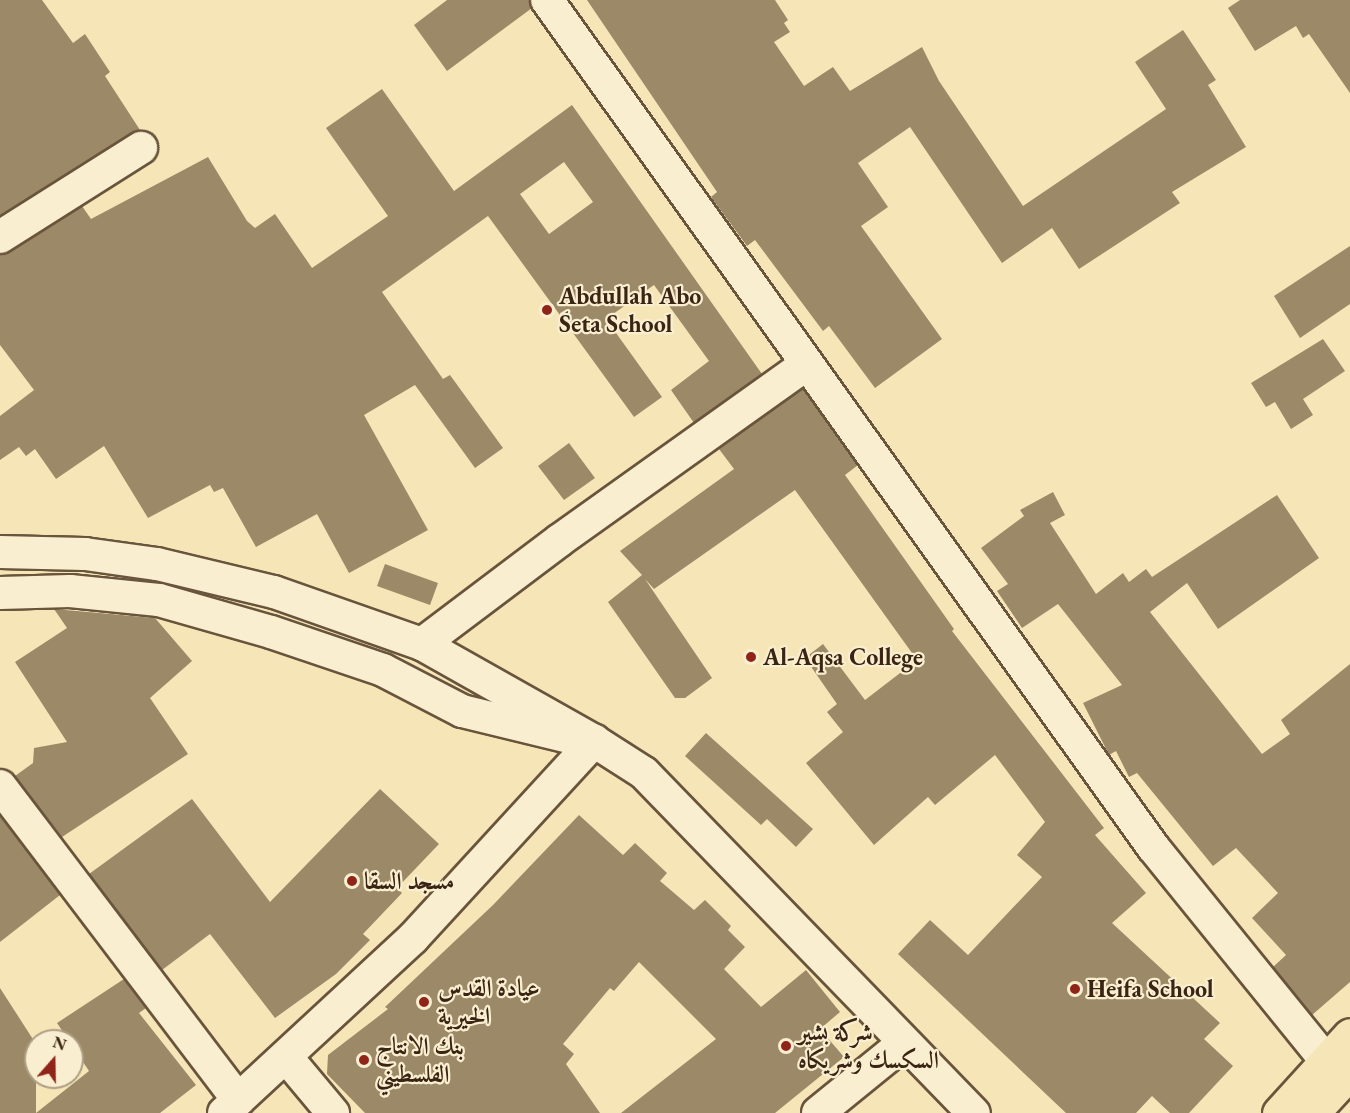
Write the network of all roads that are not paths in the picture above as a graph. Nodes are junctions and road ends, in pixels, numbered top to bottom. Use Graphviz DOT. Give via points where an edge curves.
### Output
graph roads {
  1 [pos="547,0"];
  2 [pos="141,148"];
  3 [pos="0,237"];
  4 [pos="807,364"];
  5 [pos="0,552"];
  6 [pos="0,593"];
  7 [pos="422,644"];
  8 [pos="594,741"];
  9 [pos="0,786"];
  10 [pos="1350,1035"];
  11 [pos="904,1042"];
  12 [pos="287,1058"];
  13 [pos="1342,1075"];
  14 [pos="231,1107"];
  15 [pos="333,1113"];
  16 [pos="818,1113"];
  17 [pos="974,1113"];
  18 [pos="1279,1113"];
  19 [pos="1312,1113"];
  1 -- 4 [label="street"];
  2 -- 3 [label="street"];
  4 -- 7 [label="street"];
  4 -- 13 [label="street" via="1153,847"];
  5 -- 7 [label="street" via="86,554 219,577 360,619"];
  6 -- 8 [label="street" via="70,591 159,600 383,670 462,711 532,730"];
  7 -- 8 [label="street"];
  8 -- 11 [label="street" via="644,773"];
  8 -- 12 [label="street" via="413,938"];
  9 -- 14 [label="street"];
  10 -- 13 [label="main road"];
  11 -- 16 [label="street"];
  11 -- 17 [label="street"];
  12 -- 14 [label="street"];
  12 -- 15 [label="street"];
  13 -- 18 [label="main road"];
  13 -- 19 [label="main road"];
}
